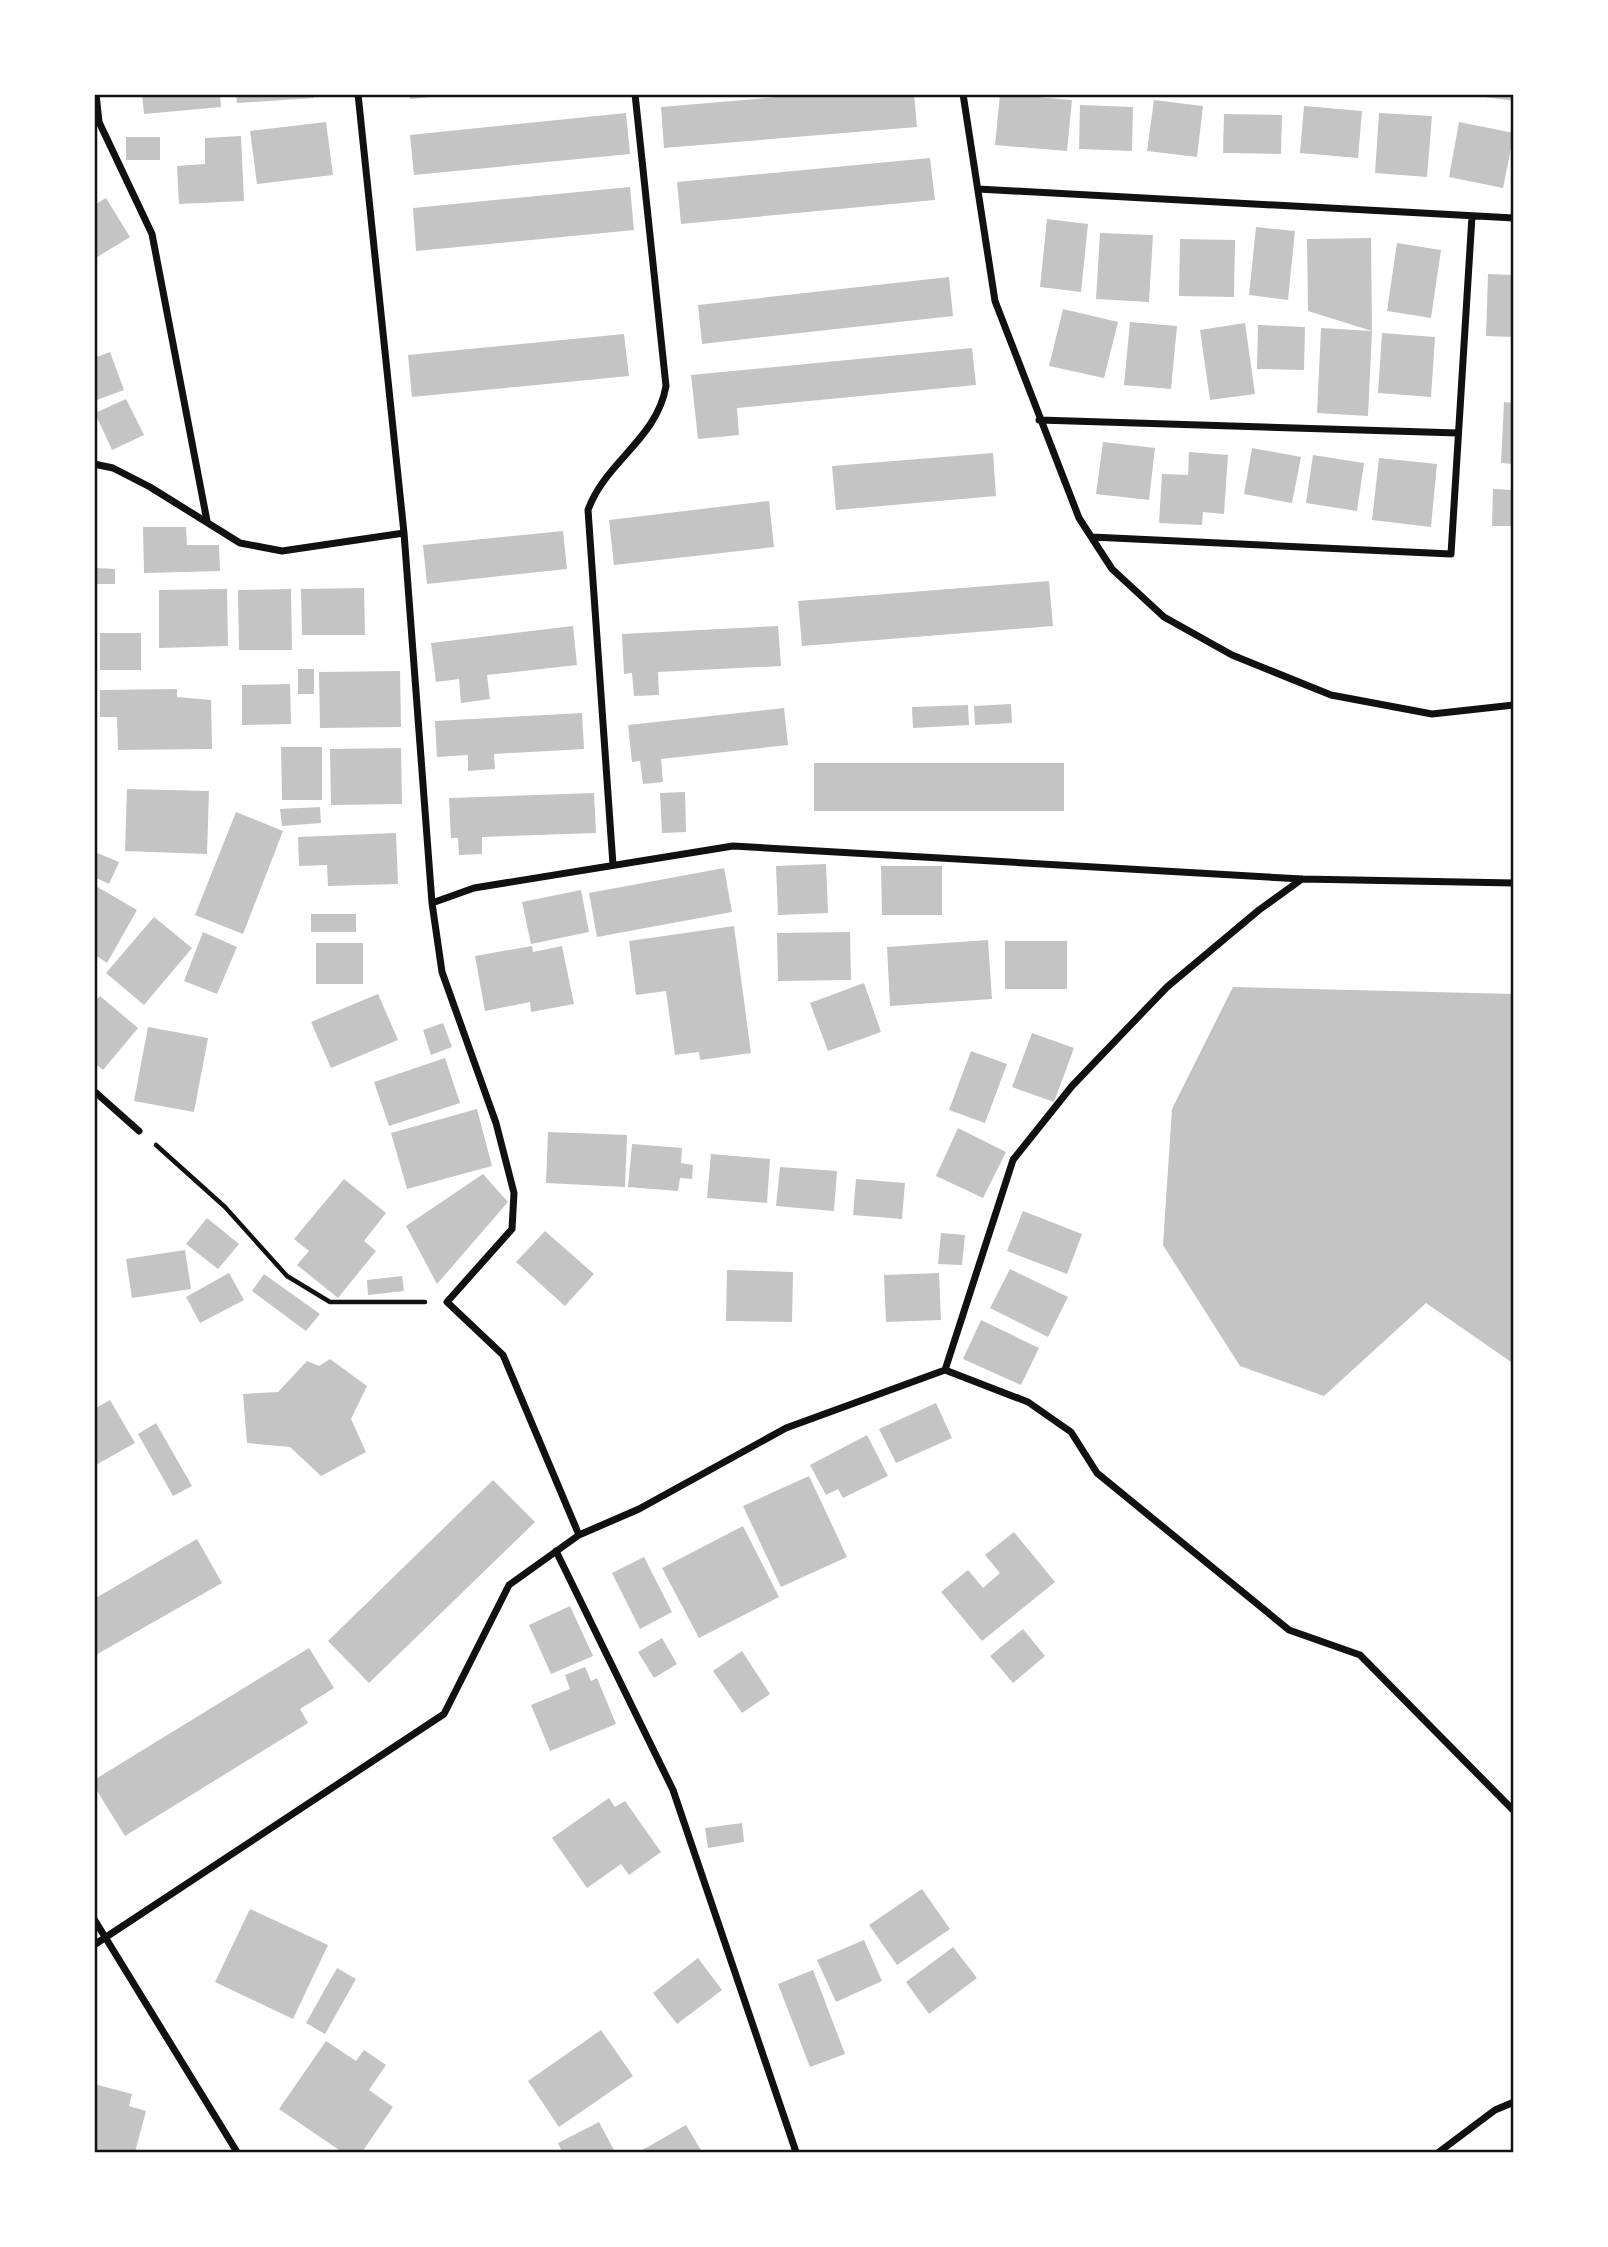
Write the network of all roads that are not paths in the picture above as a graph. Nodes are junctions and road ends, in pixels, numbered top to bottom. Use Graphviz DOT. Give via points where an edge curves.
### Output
graph roads {
  1 [pos="96,94"];
  2 [pos="358,94"];
  3 [pos="635,94"];
  4 [pos="963,94"];
  5 [pos="978,189"];
  6 [pos="1472,216"];
  7 [pos="1514,218"];
  8 [pos="1039,420"];
  9 [pos="1458,433"];
  10 [pos="94,464"];
  11 [pos="207,521"];
  12 [pos="404,533"];
  13 [pos="1092,537"];
  14 [pos="1514,705"];
  15 [pos="613,865"];
  16 [pos="1302,879"];
  17 [pos="1514,883"];
  18 [pos="432,903"];
  19 [pos="94,1091"];
  20 [pos="139,1131"];
  21 [pos="945,1370"];
  22 [pos="579,1535"];
  23 [pos="556,1551"];
  24 [pos="1514,1811"];
  25 [pos="94,1919"];
  26 [pos="105,1938"];
  27 [pos="94,1945"];
  28 [pos="1514,2102"];
  29 [pos="237,2152"];
  30 [pos="796,2152"];
  31 [pos="1439,2152"];
  1 -- 11 [label="street" via="99,122 152,233"];
  2 -- 12 [label="street"];
  3 -- 15 [label="street" via="666,386 662,406 645,435 595,489 587,510"];
  4 -- 5 [label="street"];
  5 -- 6 [label="street"];
  5 -- 8 [label="street" via="995,301"];
  6 -- 7 [label="street"];
  6 -- 9 [label="street"];
  8 -- 9 [label="street"];
  8 -- 13 [label="street" via="1079,518"];
  9 -- 13 [label="street" via="1451,554"];
  10 -- 11 [label="street" via="150,486"];
  11 -- 12 [label="street" via="240,543 282,551"];
  12 -- 18 [label="street"];
  13 -- 14 [label="street" via="1112,569 1164,617 1232,655 1331,695 1432,714"];
  15 -- 16 [label="street" via="733,846"];
  15 -- 18 [label="street" via="474,888"];
  16 -- 17 [label="street"];
  16 -- 21 [label="street" via="1167,987 1072,1086 1013,1160"];
  18 -- 22 [label="street" via="442,972 495,1123 514,1193 512,1229 447,1302 503,1355"];
  19 -- 20 [label="street"];
  21 -- 22 [label="street" via="786,1428 639,1509"];
  21 -- 24 [label="street" via="1028,1402 1071,1432 1097,1473 1289,1630 1360,1655"];
  22 -- 23 [label="street"];
  23 -- 26 [label="street" via="509,1585 444,1714"];
  23 -- 30 [label="street" via="673,1790"];
  25 -- 26 [label="street"];
  26 -- 27 [label="street"];
  26 -- 29 [label="street"];
  28 -- 31 [label="street" via="1495,2110"];
}
